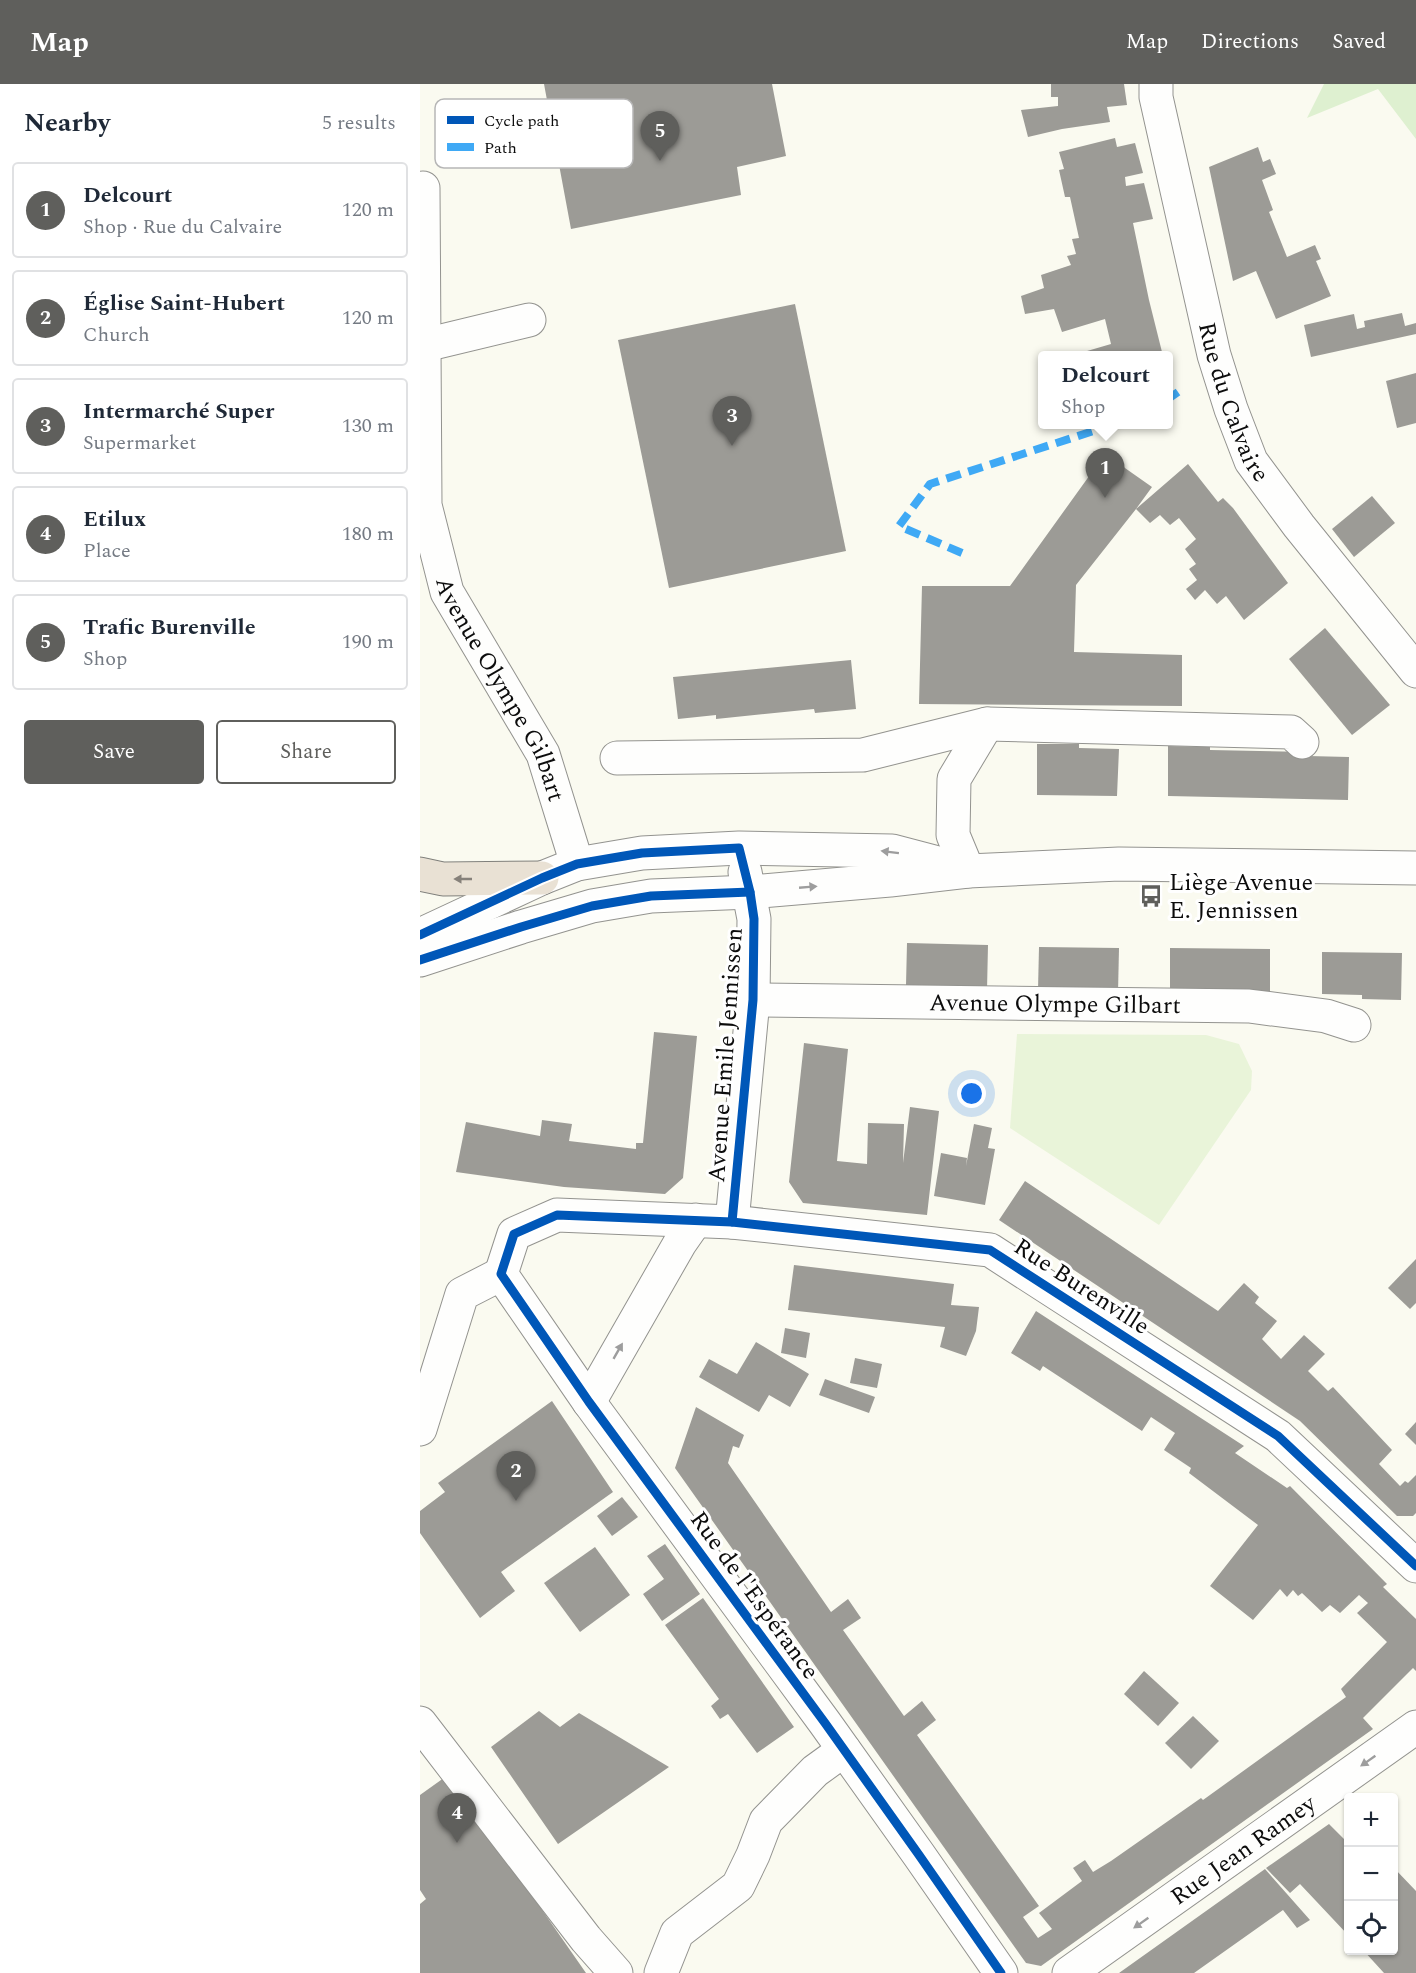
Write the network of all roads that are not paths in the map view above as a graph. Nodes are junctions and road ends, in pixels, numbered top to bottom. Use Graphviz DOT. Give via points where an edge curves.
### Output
graph roads {
  1 [pos="1156,84"];
  2 [pos="423,188"];
  3 [pos="529,320"];
  4 [pos="425,345"];
  5 [pos="1416,671"];
  6 [pos="987,724"];
  7 [pos="1302,742"];
  8 [pos="617,758"];
  9 [pos="740,848"];
  10 [pos="577,864"];
  11 [pos="1416,868"];
  12 [pos="968,871"];
  13 [pos="420,874"];
  14 [pos="542,878"];
  15 [pos="750,892"];
  16 [pos="420,935"];
  17 [pos="420,960"];
  18 [pos="753,1000"];
  19 [pos="1354,1025"];
  20 [pos="696,1220"];
  21 [pos="732,1222"];
  22 [pos="501,1274"];
  23 [pos="589,1402"];
  24 [pos="420,1429"];
  25 [pos="1414,1560"];
  26 [pos="420,1723"];
  27 [pos="1416,1727"];
  28 [pos="844,1750"];
  29 [pos="616,1973"];
  30 [pos="661,1973"];
  31 [pos="1000,1973"];
  32 [pos="1069,1973"];
  1 -- 5 [label="street, Rue du Calvaire" via="1214,355 1251,461"];
  2 -- 4 [label="street, Avenue Olympe Gilbart"];
  3 -- 4 [label="street"];
  4 -- 10 [label="street, Avenue Olympe Gilbart" via="425,505 447,592 543,753"];
  6 -- 7 [label="street" via="1291,732"];
  6 -- 8 [label="street" via="863,755"];
  6 -- 12 [label="street" via="954,779 953,835"];
  9 -- 10 [label="street" via="642,853"];
  12 -- 9 [label="street, one-way" via="892,851"];
  9 -- 15 [label="street, Avenue Emile Jennissen"];
  10 -- 14 [label="street"];
  11 -- 12 [label="street" via="1119,864"];
  15 -- 12 [label="street, one-way"];
  14 -- 13 [label="highway, one-way" via="443,879"];
  14 -- 16 [label="street"];
  15 -- 17 [label="street" via="651,897 592,906"];
  15 -- 18 [label="street, Avenue Emile Jennissen" via="754,920"];
  18 -- 19 [label="street, Avenue Olympe Gilbart" via="1249,1006 1326,1016"];
  18 -- 21 [label="street, Avenue Emile Jennissen"];
  20 -- 21 [label="street, Rue Burenville"];
  20 -- 22 [label="street, Rue Burenville" via="557,1215 514,1234"];
  23 -- 20 [label="street, one-way"];
  21 -- 25 [label="street, Rue Burenville" via="990,1250 1278,1436"];
  22 -- 23 [label="street, Rue de l'Espérance"];
  22 -- 24 [label="street" via="462,1294"];
  23 -- 28 [label="street, Rue de l'Espérance"];
  26 -- 29 [label="street"];
  27 -- 32 [label="street, Rue Jean Ramey, one-way"];
  28 -- 30 [label="street" via="815,1771 766,1821 738,1886 677,1933"];
  28 -- 31 [label="street, Rue de l'Espérance"];
}
